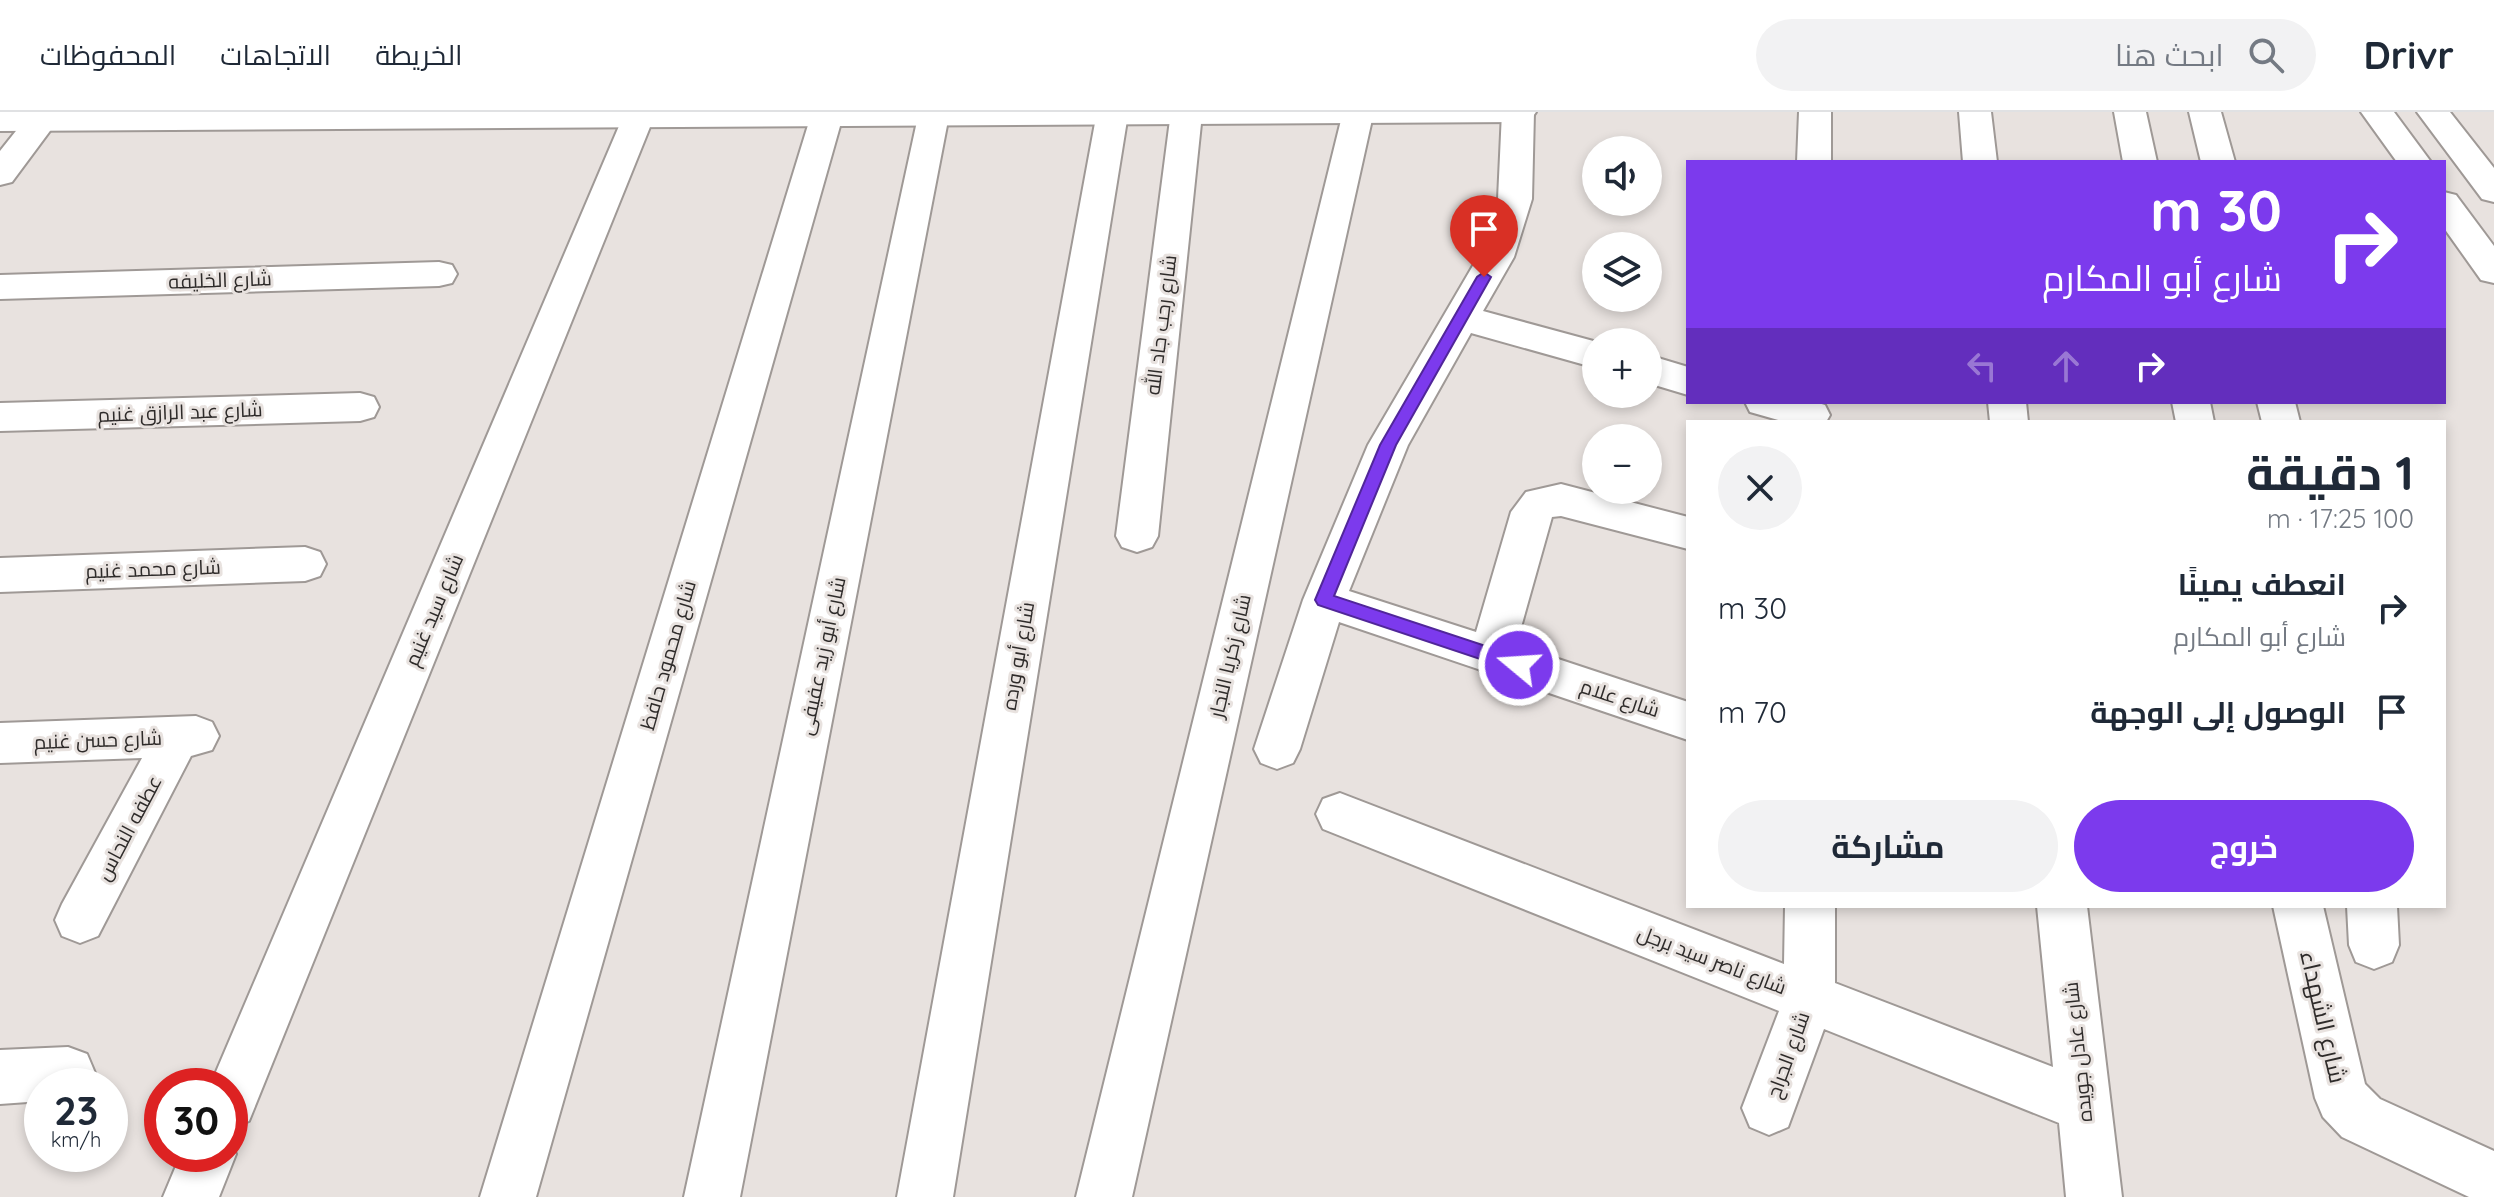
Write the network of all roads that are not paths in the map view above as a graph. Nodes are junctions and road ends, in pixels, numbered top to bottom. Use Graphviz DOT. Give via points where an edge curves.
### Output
graph roads {
  1 [pos="1519,112"];
  2 [pos="1815,112"];
  3 [pos="1975,112"];
  4 [pos="2130,112"];
  5 [pos="2205,112"];
  6 [pos="2377,112"];
  7 [pos="2433,112"];
  8 [pos="828,114"];
  9 [pos="1112,114"];
  10 [pos="1186,114"];
  11 [pos="933,115"];
  12 [pos="1357,115"];
  13 [pos="45,116"];
  14 [pos="664,116"];
  15 [pos="0,121"];
  16 [pos="1814,160"];
  17 [pos="1980,160"];
  18 [pos="2140,160"];
  19 [pos="2217,160"];
  20 [pos="2413,160"];
  21 [pos="0,174"];
  22 [pos="2494,191"];
  23 [pos="2446,206"];
  24 [pos="2494,271"];
  25 [pos="439,274"];
  26 [pos="0,287"];
  27 [pos="1460,317"];
  28 [pos="1582,351"];
  29 [pos="1662,373"];
  30 [pos="1686,380"];
  31 [pos="1773,404"];
  32 [pos="360,407"];
  33 [pos="1811,413"];
  34 [pos="0,417"];
  35 [pos="1686,532"];
  36 [pos="1137,536"];
  37 [pos="305,564"];
  38 [pos="0,575"];
  39 [pos="1324,600"];
  40 [pos="1491,655"];
  41 [pos="1686,720"];
  42 [pos="186,736"];
  43 [pos="0,743"];
  44 [pos="1277,749"];
  45 [pos="1340,814"];
  46 [pos="1810,908"];
  47 [pos="2062,908"];
  48 [pos="2298,908"];
  49 [pos="80,920"];
  50 [pos="1809,998"];
  51 [pos="245,1068"];
  52 [pos="24,1076"];
  53 [pos="0,1077"];
  54 [pos="2084,1106"];
  55 [pos="1769,1108"];
  56 [pos="201,1172"];
  57 [pos="2494,1180"];
  58 [pos="191,1197"];
  59 [pos="508,1197"];
  60 [pos="712,1197"];
  61 [pos="925,1197"];
  62 [pos="1104,1197"];
  63 [pos="2094,1197"];
  1 -- 12 [label="street"];
  1 -- 27 [label="street" via="1515,199 1496,257"];
  2 -- 16 [label="street"];
  3 -- 17 [label="street"];
  4 -- 18 [label="street"];
  5 -- 19 [label="street"];
  6 -- 20 [label="street"];
  7 -- 22 [label="street"];
  8 -- 11 [label="street"];
  8 -- 14 [label="street"];
  8 -- 59 [label="street, شارع محمود حافظ"];
  9 -- 10 [label="street"];
  9 -- 11 [label="street"];
  9 -- 61 [label="street, شارع أبو ورده"];
  10 -- 12 [label="street"];
  10 -- 36 [label="street, شارع رجب جاد الله"];
  11 -- 60 [label="street, شارع أبو زيد عفيفى"];
  12 -- 62 [label="street, شارع زكريا النجار"];
  13 -- 14 [label="street"];
  13 -- 15 [label="street"];
  13 -- 21 [label="street"];
  14 -- 51 [label="street, شارع سيد غنيم"];
  23 -- 24 [label="street"];
  25 -- 26 [label="street, شارع الخليفه"];
  27 -- 28 [label="street"];
  27 -- 39 [label="street" via="1388,445"];
  29 -- 30 [label="street"];
  31 -- 33 [label="street"];
  32 -- 34 [label="street, شارع عبد الرازق غنيم"];
  35 -- 40 [label="street" via="1561,500 1540,503 1531,512"];
  37 -- 38 [label="street, شارع محمد غنيم"];
  39 -- 40 [label="street, شارع علام"];
  39 -- 44 [label="street"];
  40 -- 41 [label="street, شارع علام"];
  42 -- 43 [label="street, شارع حسن غنيم"];
  42 -- 49 [label="street, عطفه النحاس"];
  45 -- 50 [label="street, شارع ناصر سيد برجل"];
  46 -- 50 [label="street, شارع الجراح"];
  47 -- 54 [label="street, شارع عادل جويده"];
  48 -- 57 [label="street, شارع الشهداء" via="2342,1098 2361,1118"];
  50 -- 54 [label="street, شارع ناصر سيد برجل"];
  50 -- 55 [label="street, شارع الجراح"];
  52 -- 53 [label="street"];
  54 -- 63 [label="street, شارع عادل جويده"];
  56 -- 58 [label="street"];
}
